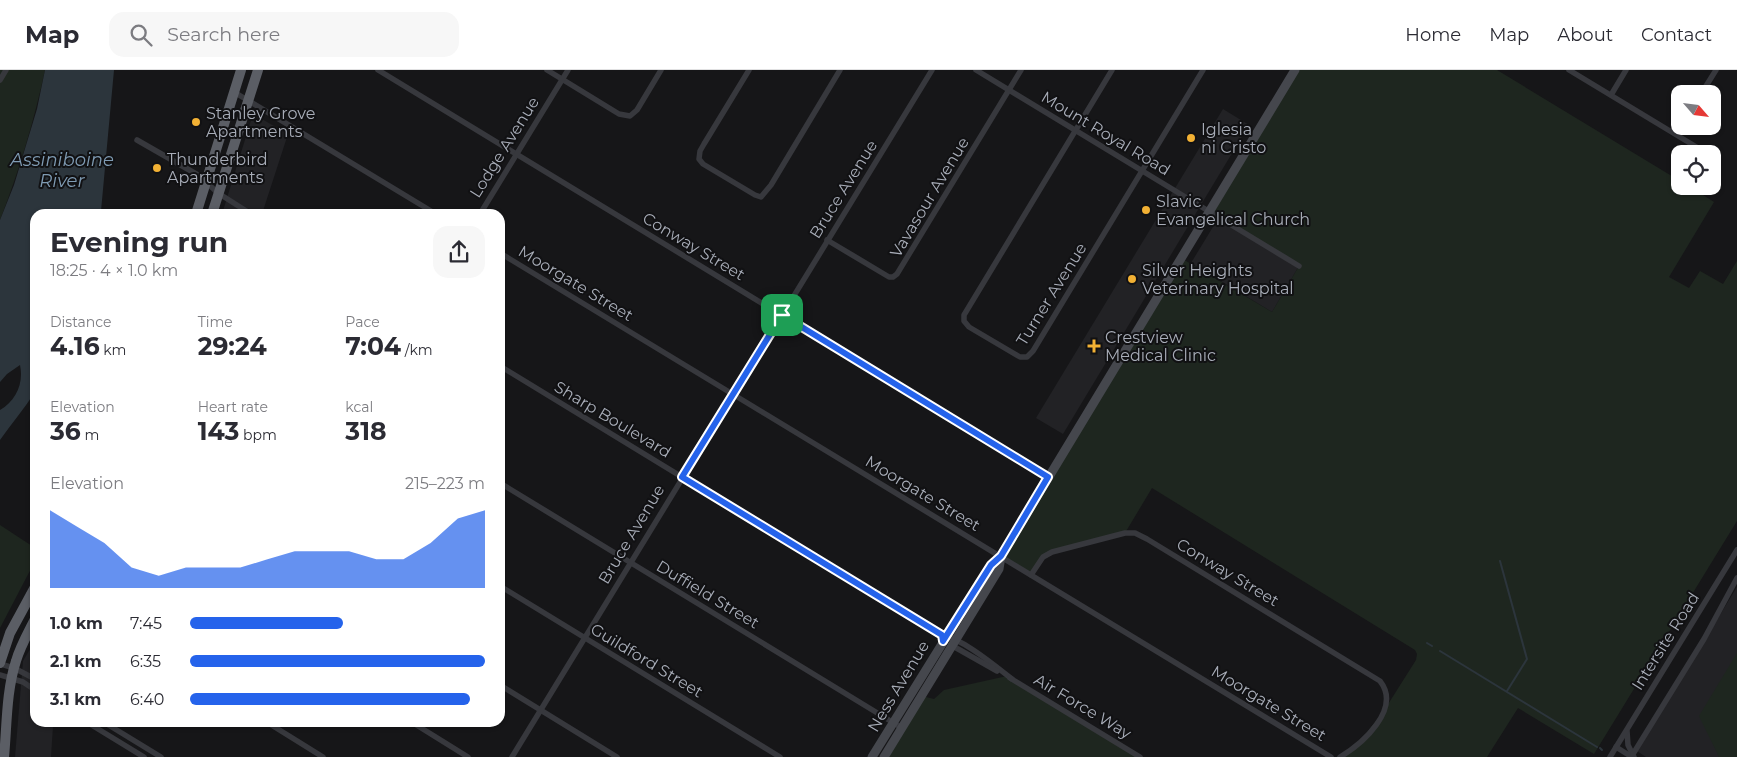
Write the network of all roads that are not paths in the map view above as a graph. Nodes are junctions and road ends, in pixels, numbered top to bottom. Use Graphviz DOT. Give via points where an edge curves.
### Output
graph roads {
  1 [pos="6,70"];
  2 [pos="241,70"];
  3 [pos="258,70"];
  4 [pos="378,70"];
  5 [pos="547,70"];
  6 [pos="568,70"];
  7 [pos="661,70"];
  8 [pos="749,70"];
  9 [pos="840,70"];
  10 [pos="932,70"];
  11 [pos="976,70"];
  12 [pos="1021,70"];
  13 [pos="1112,70"];
  14 [pos="1203,70"];
  15 [pos="1296,70"];
  16 [pos="1570,70"];
  17 [pos="1626,70"];
  18 [pos="1716,70"];
  19 [pos="562,79"];
  20 [pos="0,80"];
  21 [pos="1707,85"];
  22 [pos="1009,90"];
  23 [pos="234,92"];
  24 [pos="1611,95"];
  25 [pos="248,100"];
  26 [pos="1075,131"];
  27 [pos="1671,131"];
  28 [pos="1678,135"];
  29 [pos="137,140"];
  30 [pos="1694,145"];
  31 [pos="516,154"];
  32 [pos="1142,171"];
  33 [pos="206,183"];
  34 [pos="218,193"];
  35 [pos="198,209"];
  36 [pos="213,209"];
  37 [pos="242,209"];
  38 [pos="428,209"];
  39 [pos="483,209"];
  40 [pos="1209,212"];
  41 [pos="827,240"];
  42 [pos="505,256"];
  43 [pos="1300,266"];
  44 [pos="782,315"];
  45 [pos="505,369"];
  46 [pos="733,394"];
  47 [pos="682,477"];
  48 [pos="1048,477"];
  49 [pos="505,486"];
  50 [pos="1737,550"];
  51 [pos="1001,556"];
  52 [pos="631,562"];
  53 [pos="1031,574"];
  54 [pos="1737,578"];
  55 [pos="505,589"];
  56 [pos="30,596"];
  57 [pos="30,629"];
  58 [pos="944,637"];
  59 [pos="584,638"];
  60 [pos="954,643"];
  61 [pos="0,664"];
  62 [pos="14,668"];
  63 [pos="0,675"];
  64 [pos="30,676"];
  65 [pos="12,678"];
  66 [pos="30,687"];
  67 [pos="505,688"];
  68 [pos="540,710"];
  69 [pos="893,723"];
  70 [pos="95,727"];
  71 [pos="112,727"];
  72 [pos="275,727"];
  73 [pos="420,727"];
  74 [pos="902,728"];
  75 [pos="1628,728"];
  76 [pos="1616,747"];
  77 [pos="1633,756"];
  78 [pos="4,757"];
  79 [pos="144,757"];
  80 [pos="161,757"];
  81 [pos="323,757"];
  82 [pos="468,757"];
  83 [pos="512,757"];
  84 [pos="618,757"];
  85 [pos="780,757"];
  86 [pos="872,757"];
  87 [pos="884,757"];
  88 [pos="1140,757"];
  89 [pos="1331,757"];
  90 [pos="1340,757"];
  91 [pos="1610,757"];
  1 -- 20 [label="street"];
  2 -- 23 [label="highway"];
  3 -- 25 [label="highway"];
  4 -- 31 [label="street, Conway Street"];
  5 -- 19 [label="street"];
  6 -- 19 [label="street, Lodge Avenue"];
  7 -- 19 [label="street" via="630,116 619,114"];
  8 -- 9 [label="street" via="700,151 699,158 703,164 761,197"];
  10 -- 41 [label="street, Bruce Avenue"];
  11 -- 22 [label="street, Mount Royal Road"];
  12 -- 22 [label="street"];
  13 -- 26 [label="street"];
  14 -- 32 [label="street"];
  15 -- 40 [label="main road, Ness Avenue"];
  16 -- 24 [label="street"];
  17 -- 24 [label="street"];
  18 -- 21 [label="street"];
  19 -- 31 [label="street, Lodge Avenue"];
  22 -- 26 [label="street, Mount Royal Road"];
  22 -- 41 [label="street, Vavasour Avenue" via="897,274 889,277"];
  23 -- 25 [label="street"];
  23 -- 33 [label="highway"];
  24 -- 27 [label="street"];
  25 -- 34 [label="highway"];
  25 -- 38 [label="street"];
  26 -- 32 [label="street, Mount Royal Road"];
  26 -- 32 [label="street, Turner Avenue" via="966,310 964,321 969,327 1020,357 1031,354"];
  28 -- 30 [label="street"];
  29 -- 33 [label="street"];
  31 -- 39 [label="street, Lodge Avenue"];
  31 -- 44 [label="street, Conway Street"];
  32 -- 40 [label="street, Mount Royal Road"];
  33 -- 34 [label="street"];
  33 -- 35 [label="highway"];
  34 -- 36 [label="highway"];
  34 -- 37 [label="street"];
  40 -- 43 [label="street, Mount Royal Road"];
  40 -- 48 [label="main road, Ness Avenue"];
  41 -- 44 [label="street, Bruce Avenue"];
  42 -- 46 [label="street, Moorgate Street"];
  44 -- 46 [label="street, Bruce Avenue"];
  44 -- 48 [label="street, Conway Street"];
  45 -- 47 [label="street, Sharp Boulevard"];
  46 -- 47 [label="street, Bruce Avenue"];
  46 -- 51 [label="street, Moorgate Street"];
  47 -- 52 [label="street, Bruce Avenue"];
  47 -- 58 [label="street, Sharp Boulevard"];
  48 -- 51 [label="main road, Ness Avenue"];
  49 -- 52 [label="street, Duffield Street"];
  50 -- 75 [label="street, Intersite Road"];
  51 -- 53 [label="street, Moorgate Street"];
  51 -- 58 [label="main road, Ness Avenue" via="991,565"];
  51 -- 60 [label="main road, Ness Avenue" via="999,569"];
  52 -- 59 [label="street, Bruce Avenue"];
  52 -- 69 [label="street, Duffield Street"];
  53 -- 89 [label="street, Moorgate Street"];
  53 -- 90 [label="street, Conway Street" via="1043,557 1052,552 1125,533 1135,533 1147,539 1380,682 1387,699 1385,709 1366,737"];
  54 -- 77 [label="street"];
  55 -- 59 [label="street, Guildford Street"];
  56 -- 61 [label="highway" via="10,634"];
  57 -- 62 [label="highway"];
  58 -- 60 [label="street, Air Force Way"];
  58 -- 69 [label="main road, Ness Avenue"];
  59 -- 68 [label="street, Bruce Avenue"];
  59 -- 85 [label="street, Guildford Street"];
  60 -- 74 [label="main road, Ness Avenue"];
  60 -- 88 [label="street, Air Force Way"];
  61 -- 62 [label="street"];
  62 -- 64 [label="street"];
  62 -- 65 [label="highway"];
  63 -- 65 [label="street"];
  65 -- 66 [label="street"];
  65 -- 78 [label="highway"];
  67 -- 68 [label="street"];
  68 -- 83 [label="street, Bruce Avenue"];
  68 -- 84 [label="street"];
  69 -- 74 [label="street, Duffield Street"];
  69 -- 86 [label="main road, Ness Avenue"];
  70 -- 79 [label="street"];
  71 -- 80 [label="street"];
  72 -- 81 [label="street"];
  73 -- 82 [label="street"];
  74 -- 87 [label="main road, Ness Avenue"];
  75 -- 76 [label="street, Intersite Road"];
  75 -- 77 [label="street" via="1627,741"];
  76 -- 77 [label="street"];
  76 -- 91 [label="street, Intersite Road"];
}
